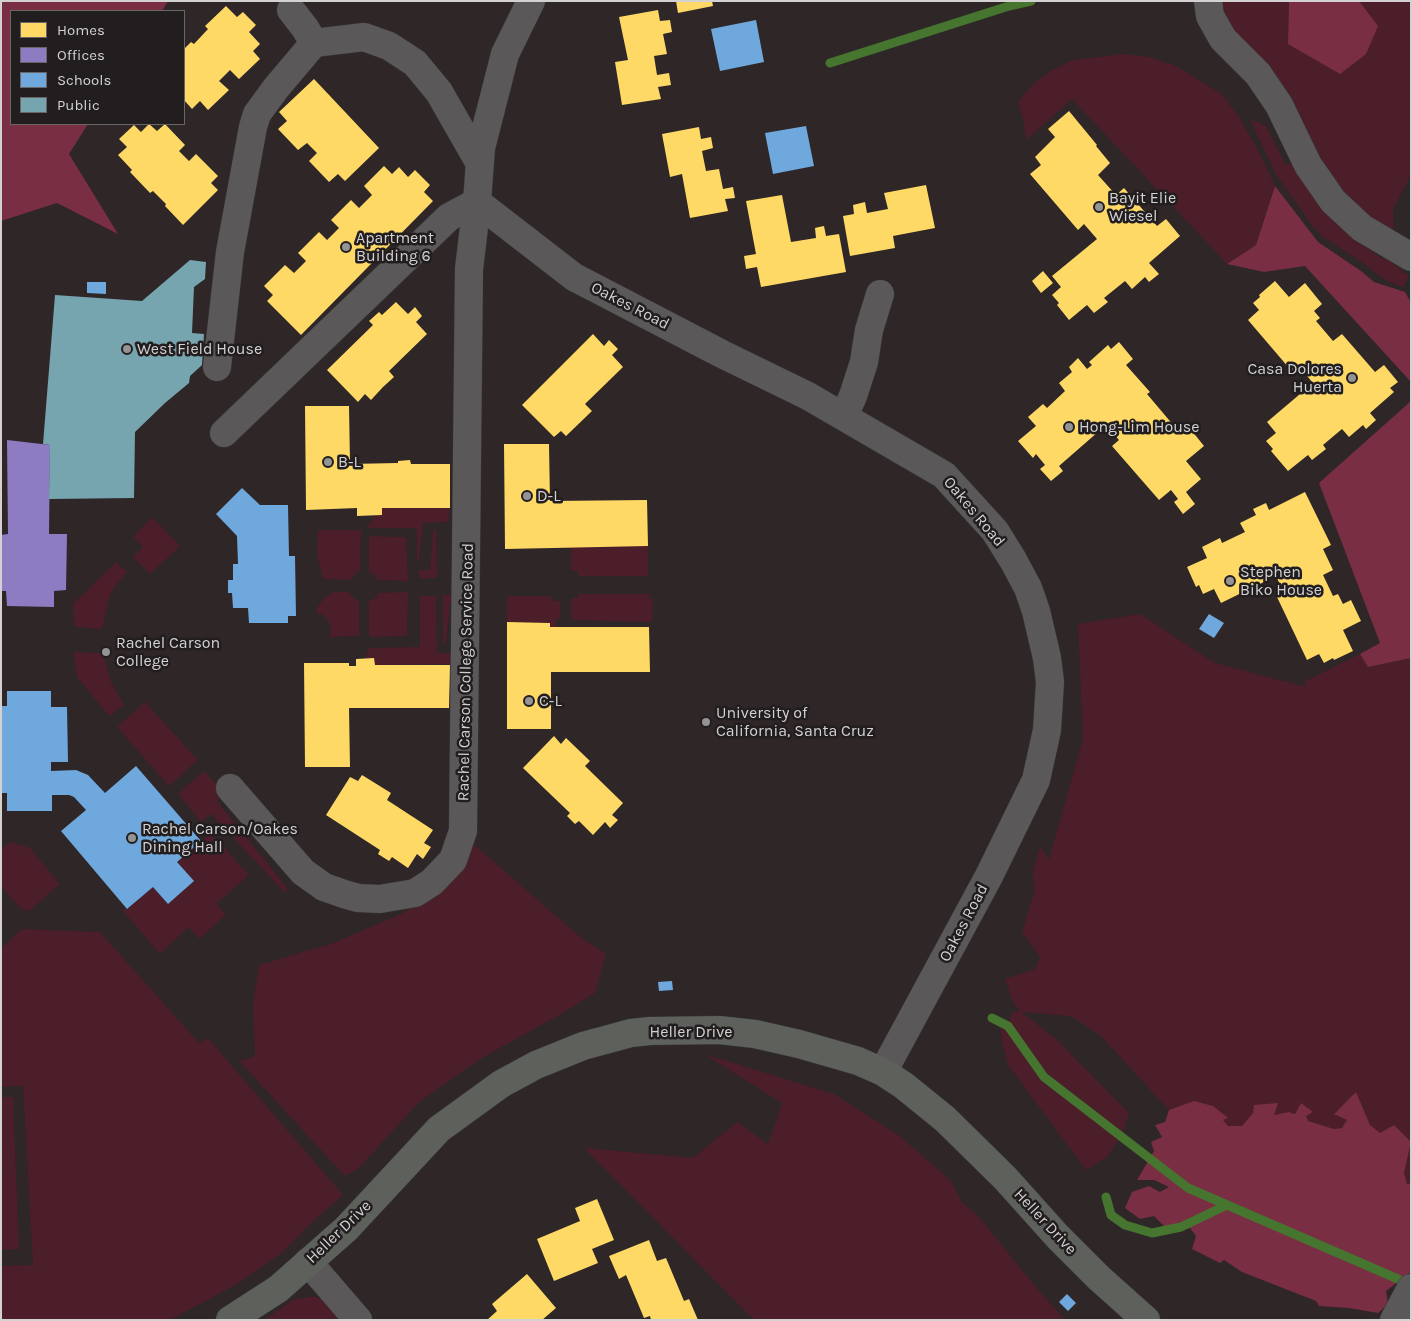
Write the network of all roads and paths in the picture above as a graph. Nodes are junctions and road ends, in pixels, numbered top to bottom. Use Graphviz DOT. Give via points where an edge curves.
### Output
graph roads {
  1 [pos="531,1"];
  2 [pos="1208,1"];
  3 [pos="291,10"];
  4 [pos="314,43"];
  5 [pos="479,162"];
  6 [pos="477,202"];
  7 [pos="1411,257"];
  8 [pos="880,294"];
  9 [pos="217,367"];
  10 [pos="844,416"];
  11 [pos="224,433"];
  12 [pos="230,788"];
  13 [pos="883,1072"];
  14 [pos="308,1262"];
  15 [pos="1411,1288"];
  16 [pos="230,1320"];
  17 [pos="358,1320"];
  18 [pos="1146,1320"];
  19 [pos="1394,1320"];
  1 -- 5 [label="street, Rachel Carson College Service Road" via="505,54"];
  2 -- 7 [label="street" via="1210,16 1223,39 1258,74 1269,90 1308,165 1333,201 1362,228"];
  3 -- 4 [label="street"];
  4 -- 5 [label="street" via="364,37 389,46 415,63 440,92"];
  4 -- 9 [label="street" via="257,114 253,127 230,252"];
  5 -- 6 [label="street, Rachel Carson College Service Road"];
  6 -- 10 [label="street, Oakes Road" via="574,277"];
  6 -- 11 [label="street" via="449,217"];
  6 -- 12 [label="street, Rachel Carson College Service Road" via="470,269 463,831 453,860 432,882 415,893 380,899 344,894 324,887 303,872"];
  8 -- 10 [label="street" via="864,362"];
  10 -- 13 [label="street, Oakes Road" via="944,475 994,531 1028,588 1048,658 1050,682 1047,730 1036,780 989,876"];
  13 -- 14 [label="main road, Heller Drive" via="858,1061 799,1044 719,1030 640,1032 583,1046 536,1065 501,1084 439,1129 346,1229"];
  13 -- 18 [label="main road, Heller Drive" via="945,1119 1098,1278"];
  14 -- 16 [label="main road, Heller Drive" via="278,1289"];
  14 -- 17 [label="street"];
  15 -- 19 [label="street"];
}
